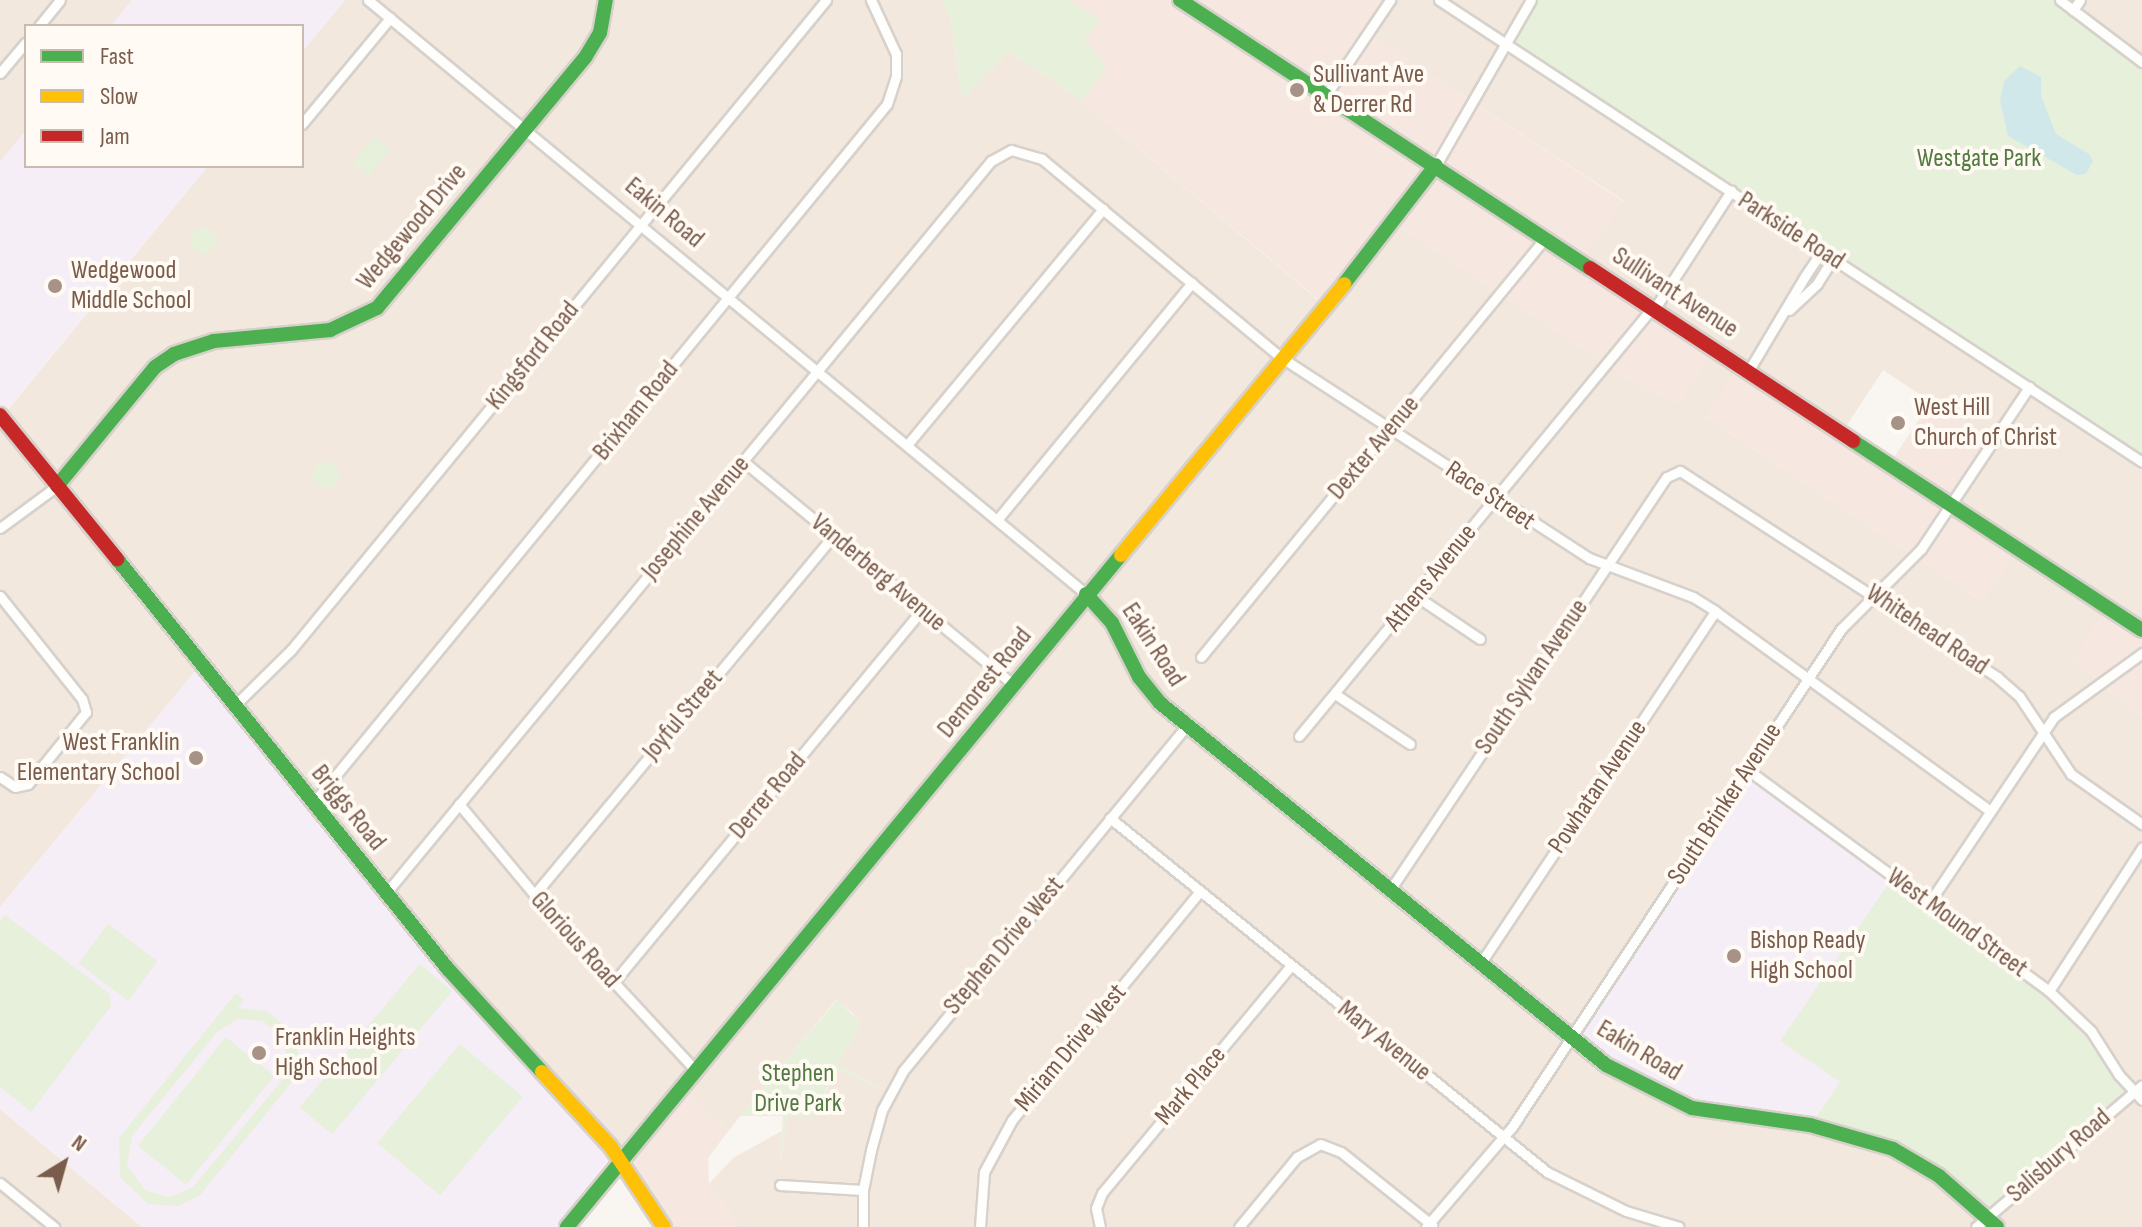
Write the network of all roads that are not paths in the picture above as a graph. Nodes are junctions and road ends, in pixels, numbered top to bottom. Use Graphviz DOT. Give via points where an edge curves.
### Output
graph roads {
  1 [pos="60,0"];
  2 [pos="368,0"];
  3 [pos="606,0"];
  4 [pos="826,0"];
  5 [pos="871,0"];
  6 [pos="1180,0"];
  7 [pos="1390,0"];
  8 [pos="1439,0"];
  9 [pos="1531,0"];
  10 [pos="2060,0"];
  11 [pos="2080,0"];
  12 [pos="2073,10"];
  13 [pos="390,18"];
  14 [pos="41,24"];
  15 [pos="24,44"];
  16 [pos="1506,44"];
  17 [pos="2142,62"];
  18 [pos="0,73"];
  19 [pos="1326,95"];
  20 [pos="304,122"];
  21 [pos="525,130"];
  22 [pos="1011,150"];
  23 [pos="1436,165"];
  24 [pos="1731,191"];
  25 [pos="1103,209"];
  26 [pos="641,225"];
  27 [pos="1546,237"];
  28 [pos="1829,255"];
  29 [pos="1192,283"];
  30 [pos="729,298"];
  31 [pos="1654,308"];
  32 [pos="1282,358"];
  33 [pos="1749,370"];
  34 [pos="817,371"];
  35 [pos="2029,387"];
  36 [pos="0,415"];
  37 [pos="1389,429"];
  38 [pos="907,445"];
  39 [pos="743,461"];
  40 [pos="2142,462"];
  41 [pos="1680,471"];
  42 [pos="57,486"];
  43 [pos="1495,499"];
  44 [pos="1951,503"];
  45 [pos="997,520"];
  46 [pos="0,528"];
  47 [pos="833,536"];
  48 [pos="1606,566"];
  49 [pos="1086,594"];
  50 [pos="0,596"];
  51 [pos="1416,596"];
  52 [pos="1875,596"];
  53 [pos="922,610"];
  54 [pos="1715,611"];
  55 [pos="2142,630"];
  56 [pos="1480,639"];
  57 [pos="2142,653"];
  58 [pos="1201,657"];
  59 [pos="1808,678"];
  60 [pos="1014,685"];
  61 [pos="1335,694"];
  62 [pos="233,707"];
  63 [pos="1187,725"];
  64 [pos="2044,732"];
  65 [pos="1299,736"];
  66 [pos="1410,744"];
  67 [pos="1748,770"];
  68 [pos="0,777"];
  69 [pos="313,803"];
  70 [pos="459,804"];
  71 [pos="1990,811"];
  72 [pos="1110,818"];
  73 [pos="2142,824"];
  74 [pos="2142,848"];
  75 [pos="1390,890"];
  76 [pos="1200,891"];
  77 [pos="386,893"];
  78 [pos="534,895"];
  79 [pos="1929,903"];
  80 [pos="1480,964"];
  81 [pos="1291,965"];
  82 [pos="614,982"];
  83 [pos="2049,991"];
  84 [pos="1571,1038"];
  85 [pos="696,1071"];
  86 [pos="2138,1088"];
  87 [pos="2142,1100"];
  88 [pos="1503,1138"];
  89 [pos="620,1164"];
  90 [pos="0,1183"];
  91 [pos="780,1185"];
  92 [pos="863,1190"];
  93 [pos="980,1224"];
  94 [pos="1986,1224"];
  95 [pos="1430,1226"];
  96 [pos="54,1227"];
  97 [pos="567,1227"];
  98 [pos="664,1227"];
  99 [pos="863,1227"];
  100 [pos="1100,1227"];
  101 [pos="1239,1227"];
  102 [pos="1679,1227"];
  1 -- 14 [label="street"];
  2 -- 13 [label="street, Eakin Road"];
  3 -- 21 [label="street, Wedgewood Drive" via="595,42"];
  4 -- 26 [label="street, Kingsford Road"];
  5 -- 30 [label="street, Brixham Road" via="896,54 887,104"];
  6 -- 19 [label="street, Sullivant Avenue"];
  7 -- 19 [label="street"];
  8 -- 16 [label="street, Parkside Road"];
  9 -- 16 [label="street"];
  10 -- 12 [label="street"];
  11 -- 12 [label="street"];
  12 -- 17 [label="street"];
  13 -- 20 [label="street"];
  13 -- 21 [label="street, Eakin Road"];
  15 -- 18 [label="street"];
  16 -- 23 [label="street"];
  16 -- 24 [label="street, Parkside Road"];
  19 -- 23 [label="street, Sullivant Avenue"];
  21 -- 26 [label="street, Eakin Road"];
  21 -- 42 [label="street, Wedgewood Drive" via="377,308 341,328 214,341 174,354 155,367"];
  22 -- 25 [label="street, Race Street" via="1042,159"];
  22 -- 34 [label="street, Josephine Avenue" via="991,161"];
  23 -- 27 [label="street, Sullivant Avenue"];
  23 -- 32 [label="street, Demorest Road"];
  24 -- 28 [label="street, Parkside Road"];
  24 -- 31 [label="street, Athens Avenue"];
  25 -- 29 [label="street, Race Street"];
  25 -- 38 [label="street"];
  26 -- 30 [label="street, Eakin Road"];
  26 -- 62 [label="street, Kingsford Road" via="291,650"];
  27 -- 31 [label="street, Sullivant Avenue"];
  27 -- 37 [label="street, Dexter Avenue"];
  28 -- 33 [label="street" via="1817,284 1789,310"];
  28 -- 35 [label="street, Parkside Road"];
  29 -- 32 [label="street, Race Street"];
  29 -- 45 [label="street"];
  30 -- 34 [label="street, Eakin Road"];
  30 -- 69 [label="street, Brixham Road"];
  31 -- 33 [label="street, Sullivant Avenue"];
  31 -- 43 [label="street, Athens Avenue"];
  32 -- 37 [label="street, Race Street"];
  32 -- 49 [label="street, Demorest Road"];
  33 -- 44 [label="street, Sullivant Avenue"];
  34 -- 38 [label="street, Eakin Road"];
  34 -- 39 [label="street, Josephine Avenue"];
  35 -- 40 [label="street, Parkside Road"];
  35 -- 44 [label="street, South Brinker Avenue"];
  36 -- 42 [label="street, Briggs Road"];
  37 -- 43 [label="street, Race Street"];
  37 -- 58 [label="street, Dexter Avenue"];
  38 -- 45 [label="street, Eakin Road"];
  39 -- 47 [label="street, Vanderberg Avenue"];
  39 -- 70 [label="street, Josephine Avenue"];
  41 -- 48 [label="street, South Sylvan Avenue" via="1667,477"];
  41 -- 52 [label="street, Whitehead Road"];
  42 -- 46 [label="street, Wedgewood Drive"];
  42 -- 62 [label="street, Briggs Road"];
  43 -- 48 [label="street, Race Street"];
  43 -- 51 [label="street, Athens Avenue"];
  44 -- 52 [label="street, South Brinker Avenue" via="1900,574"];
  44 -- 55 [label="street, Sullivant Avenue"];
  45 -- 49 [label="street, Eakin Road"];
  47 -- 53 [label="street, Vanderberg Avenue"];
  47 -- 78 [label="street, Joyful Street"];
  48 -- 54 [label="street, Race Street" via="1693,597"];
  48 -- 75 [label="street, South Sylvan Avenue"];
  49 -- 60 [label="street, Demorest Road"];
  49 -- 63 [label="street, Eakin Road" via="1112,623 1147,688"];
  50 -- 68 [label="street" via="84,703 85,716 25,786 11,786"];
  51 -- 56 [label="street"];
  51 -- 61 [label="street, Athens Avenue"];
  52 -- 59 [label="street, South Brinker Avenue" via="1841,629"];
  52 -- 64 [label="street, Whitehead Road" via="1997,677 2019,696"];
  53 -- 60 [label="street, Vanderberg Avenue"];
  53 -- 82 [label="street, Derrer Road"];
  54 -- 59 [label="street, Race Street"];
  54 -- 80 [label="street, Powhatan Avenue"];
  57 -- 64 [label="street" via="2113,678 2064,707"];
  59 -- 67 [label="street, South Brinker Avenue"];
  59 -- 71 [label="street, Race Street"];
  60 -- 85 [label="street, Demorest Road"];
  61 -- 65 [label="street, Athens Avenue"];
  61 -- 66 [label="street"];
  62 -- 69 [label="street, Briggs Road"];
  63 -- 72 [label="street, Stephen Drive West"];
  63 -- 75 [label="street, Eakin Road"];
  64 -- 71 [label="street"];
  64 -- 73 [label="street, Whitehead Road" via="2071,774"];
  67 -- 79 [label="street, West Mound Street"];
  67 -- 84 [label="street, South Brinker Avenue"];
  69 -- 77 [label="street, Briggs Road"];
  70 -- 77 [label="street, Josephine Avenue"];
  70 -- 78 [label="street, Glorious Road"];
  71 -- 79 [label="street"];
  72 -- 76 [label="street, Mary Avenue"];
  72 -- 92 [label="street, Stephen Drive West" via="903,1071 882,1110"];
  74 -- 83 [label="street"];
  75 -- 80 [label="street, Eakin Road"];
  76 -- 81 [label="street, Mary Avenue"];
  76 -- 93 [label="street, Miriam Drive West" via="1012,1120 984,1172"];
  77 -- 89 [label="street, Briggs Road"];
  78 -- 82 [label="street, Glorious Road"];
  79 -- 83 [label="street, West Mound Street"];
  80 -- 84 [label="street, Eakin Road"];
  81 -- 88 [label="street, Mary Avenue"];
  81 -- 100 [label="street, Mark Place" via="1102,1193 1096,1208"];
  82 -- 85 [label="street, Glorious Road"];
  83 -- 86 [label="street, West Mound Street"];
  84 -- 88 [label="street, South Brinker Avenue"];
  84 -- 94 [label="street, Eakin Road" via="1620,1074 1692,1108 1810,1125 1893,1149 1939,1176"];
  85 -- 89 [label="street, Demorest Road"];
  86 -- 87 [label="street, West Mound Street"];
  86 -- 94 [label="street, Salisbury Road"];
  88 -- 95 [label="street, South Brinker Avenue"];
  88 -- 102 [label="street, Mary Avenue" via="1588,1195"];
  89 -- 97 [label="street, Demorest Road"];
  89 -- 98 [label="street, Briggs Road"];
  90 -- 96 [label="street"];
  91 -- 92 [label="street"];
  92 -- 99 [label="street, Stephen Drive West"];
  95 -- 101 [label="street" via="1341,1152 1320,1144 1297,1157"];
}
